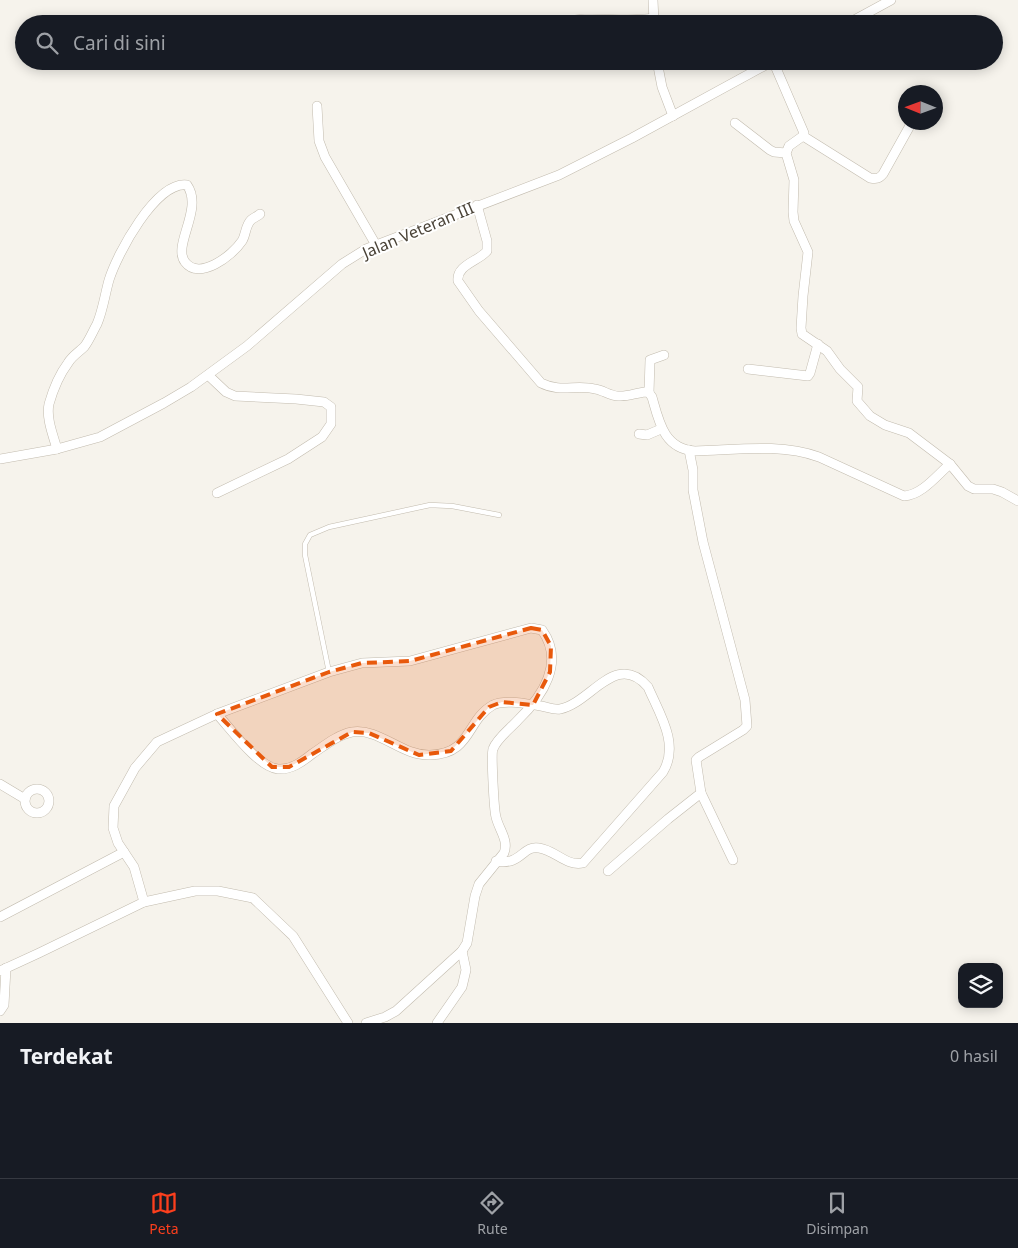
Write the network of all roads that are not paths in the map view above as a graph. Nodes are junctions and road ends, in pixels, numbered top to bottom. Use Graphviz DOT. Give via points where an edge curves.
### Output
graph roads {
  1 [pos="653,0"];
  2 [pos="891,0"];
  3 [pos="654,15"];
  4 [pos="864,15"];
  5 [pos="659,70"];
  6 [pos="757,70"];
  7 [pos="777,70"];
  8 [pos="317,106"];
  9 [pos="673,116"];
  10 [pos="735,123"];
  11 [pos="908,130"];
  12 [pos="803,136"];
  13 [pos="786,153"];
  14 [pos="477,206"];
  15 [pos="260,214"];
  16 [pos="376,245"];
  17 [pos="818,344"];
  18 [pos="664,355"];
  19 [pos="748,369"];
  20 [pos="208,374"];
  21 [pos="649,393"];
  22 [pos="661,428"];
  23 [pos="639,434"];
  24 [pos="57,449"];
  25 [pos="689,450"];
  26 [pos="0,459"];
  27 [pos="950,464"];
  28 [pos="218,493"];
  29 [pos="1018,501"];
  30 [pos="499,515"];
  31 [pos="329,672"];
  32 [pos="533,705"];
  33 [pos="217,714"];
  34 [pos="0,784"];
  35 [pos="701,793"];
  36 [pos="25,800"];
  37 [pos="124,852"];
  38 [pos="733,860"];
  39 [pos="496,862"];
  40 [pos="608,870"];
  41 [pos="144,902"];
  42 [pos="0,917"];
  43 [pos="462,951"];
  44 [pos="3,969"];
  45 [pos="0,1011"];
  46 [pos="348,1023"];
  47 [pos="366,1023"];
  48 [pos="438,1023"];
  1 -- 3 [label="street"];
  2 -- 4 [label="street"];
  5 -- 9 [label="street"];
  6 -- 9 [label="street, Jalan Veteran III"];
  7 -- 12 [label="street" via="803,129"];
  8 -- 16 [label="street" via="319,142 325,157"];
  9 -- 14 [label="street, Jalan Veteran III" via="559,175"];
  10 -- 13 [label="street" via="770,150"];
  11 -- 12 [label="street" via="883,174 876,179"];
  12 -- 13 [label="street" via="789,146"];
  13 -- 17 [label="street" via="794,180 794,221 808,252 802,334"];
  14 -- 16 [label="street, Jalan Veteran III"];
  14 -- 21 [label="street" via="488,246 484,254 458,272 458,280 535,378 548,386 562,389 586,387 618,396"];
  15 -- 24 [label="street" via="250,220 241,243 220,262 201,270 191,268 181,254 192,211 191,190 181,184 158,197 126,244 110,278 98,322 85,346 68,361 55,386 48,406 49,423"];
  16 -- 20 [label="street, Jalan Veteran III" via="342,264 247,346"];
  17 -- 19 [label="street" via="808,376"];
  17 -- 27 [label="street" via="858,387 857,400 870,416 909,433"];
  18 -- 21 [label="street" via="650,360"];
  20 -- 24 [label="street, Jalan Veteran III" via="113,431"];
  20 -- 28 [label="street" via="226,392 235,396 324,402 332,415 327,431 288,460"];
  21 -- 22 [label="street"];
  22 -- 23 [label="street" via="647,435"];
  22 -- 25 [label="street" via="678,447"];
  24 -- 26 [label="street, Jalan Veteran III"];
  25 -- 27 [label="street" via="784,449 805,452 904,496 918,492"];
  25 -- 35 [label="street" via="703,542 748,718 748,726 696,760"];
  27 -- 29 [label="street" via="968,486 993,489"];
  30 -- 31 [label="lane" via="430,505 329,527 310,535 305,555"];
  31 -- 32 [label="street" via="362,663 410,661 536,628 548,638 552,660 543,689"];
  31 -- 33 [label="street"];
  32 -- 33 [label="street" via="495,704 482,715 460,746 442,754 419,755 381,737 352,732 298,764 280,769 257,757"];
  32 -- 39 [label="street" via="501,736 491,756 495,812 506,842 504,853"];
  32 -- 39 [label="street" via="560,709 609,678 620,674 634,676 648,687 669,736 669,762 583,863 572,863 539,848 532,848 512,862"];
  33 -- 37 [label="street" via="157,742 135,768 114,806 113,828"];
  34 -- 36 [label="street"];
  35 -- 38 [label="street"];
  35 -- 40 [label="street"];
  37 -- 41 [label="street" via="134,868"];
  37 -- 42 [label="street"];
  39 -- 43 [label="street" via="479,884 467,943"];
  41 -- 44 [label="street"];
  41 -- 46 [label="street" via="195,891 218,891 253,898 293,936"];
  43 -- 47 [label="street" via="396,1011"];
  43 -- 48 [label="street" via="466,970 462,987"];
  44 -- 45 [label="street" via="5,998"];
}
